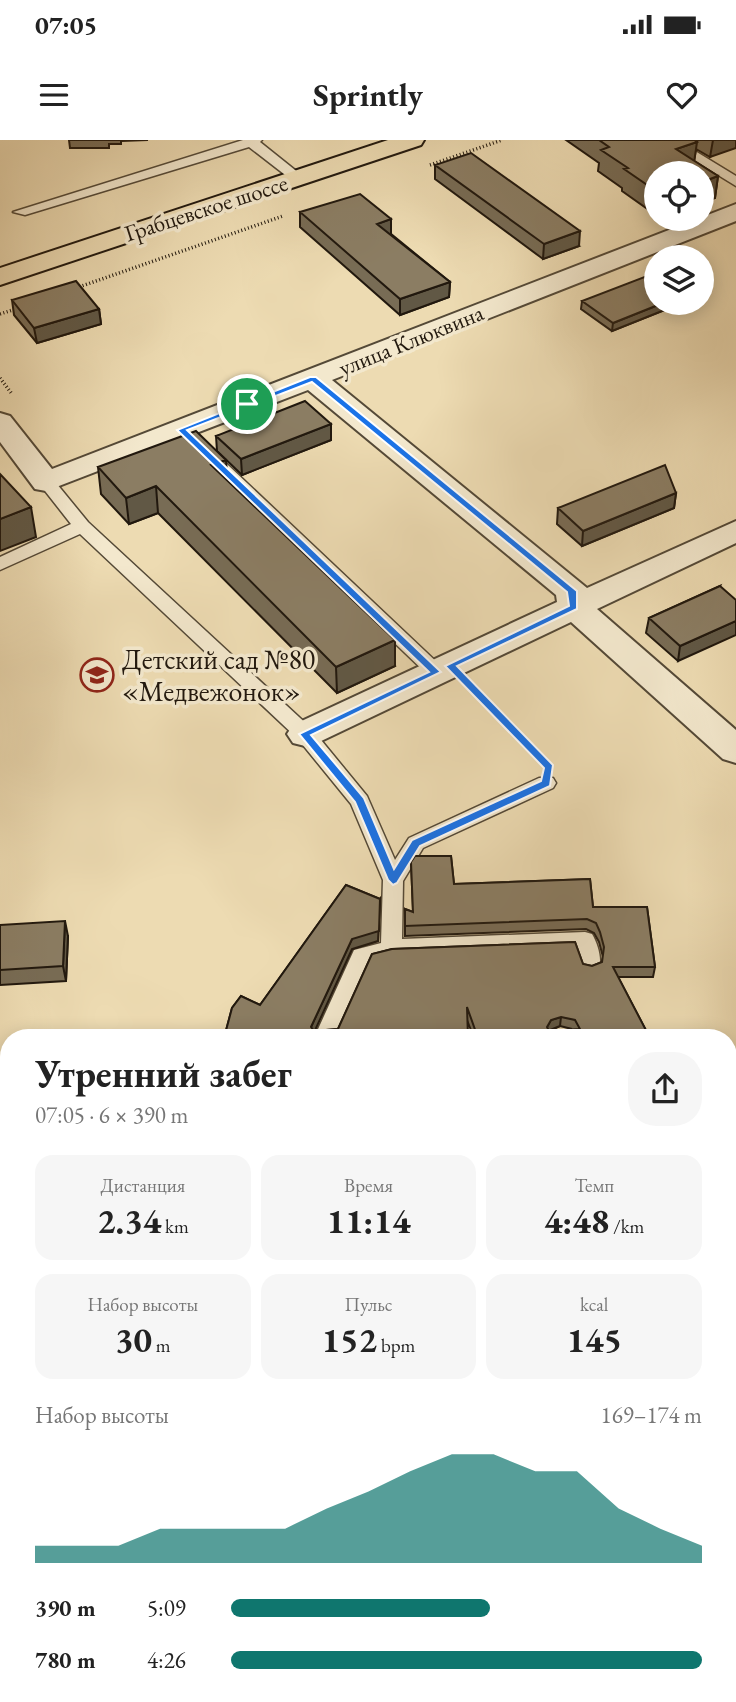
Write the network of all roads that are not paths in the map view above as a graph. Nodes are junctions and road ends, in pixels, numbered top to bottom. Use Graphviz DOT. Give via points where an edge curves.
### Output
graph roads {
  1 [pos="412,140"];
  2 [pos="668,140"];
  3 [pos="253,141"];
  4 [pos="736,164"];
  5 [pos="719,171"];
  6 [pos="298,178"];
  7 [pos="736,182"];
  8 [pos="20,212"];
  9 [pos="736,212"];
  10 [pos="0,277"];
  11 [pos="313,379"];
  12 [pos="0,422"];
  13 [pos="181,430"];
  14 [pos="47,482"];
  15 [pos="82,526"];
  16 [pos="736,531"];
  17 [pos="0,564"];
  18 [pos="574,607"];
  19 [pos="443,669"];
  20 [pos="305,734"];
  21 [pos="736,750"];
  22 [pos="546,783"];
  23 [pos="393,880"];
  24 [pos="391,948"];
  25 [pos="590,965"];
  26 [pos="329,1029"];
  1 -- 6 [label="main road, Грабцевское шоссе"];
  2 -- 5 [label="lane"];
  3 -- 6 [label="lane"];
  3 -- 8 [label="lane"];
  4 -- 5 [label="lane"];
  5 -- 7 [label="lane"];
  6 -- 10 [label="main road, Грабцевское шоссе"];
  9 -- 11 [label="street, улица Клюквина"];
  11 -- 13 [label="street, улица Клюквина"];
  11 -- 18 [label="street" via="572,591"];
  12 -- 14 [label="street"];
  13 -- 14 [label="street, улица Клюквина"];
  13 -- 19 [label="lane"];
  14 -- 15 [label="lane"];
  15 -- 17 [label="lane"];
  15 -- 20 [label="lane"];
  16 -- 18 [label="street"];
  18 -- 19 [label="street"];
  18 -- 21 [label="street"];
  19 -- 20 [label="street"];
  20 -- 23 [label="lane" via="360,801"];
  22 -- 23 [label="lane" via="416,843"];
  23 -- 24 [label="lane"];
  24 -- 25 [label="lane" via="585,940"];
  24 -- 26 [label="lane" via="362,956"];
}
